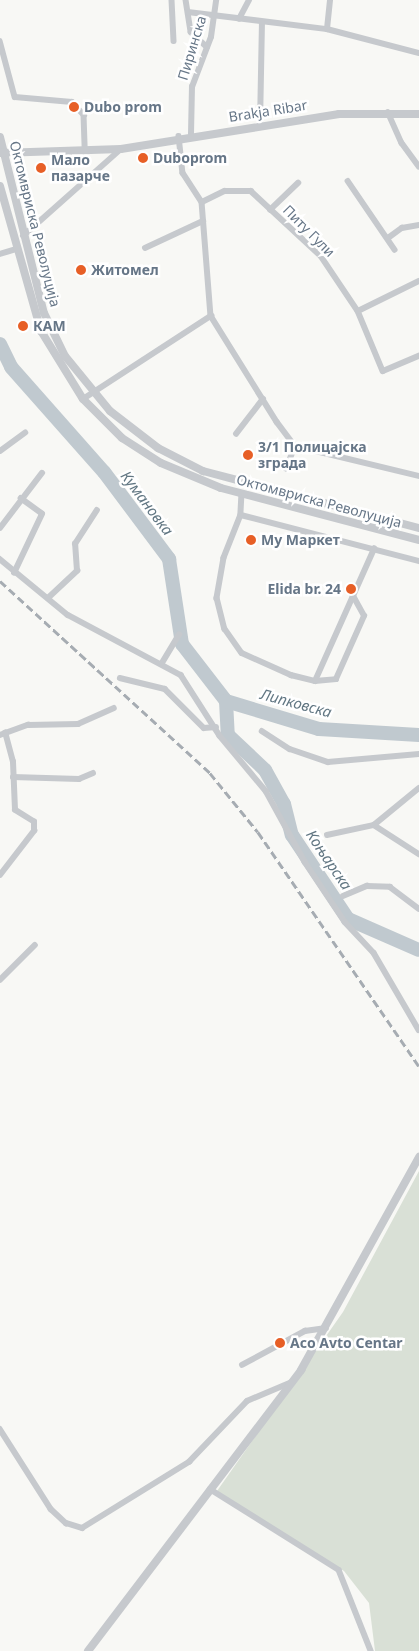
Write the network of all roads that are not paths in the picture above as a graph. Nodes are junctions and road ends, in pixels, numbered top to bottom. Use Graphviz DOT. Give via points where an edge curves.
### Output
graph roads {
  1 [pos="172,0"];
  2 [pos="186,0"];
  3 [pos="216,0"];
  4 [pos="249,0"];
  5 [pos="330,0"];
  6 [pos="188,12"];
  7 [pos="216,12"];
  8 [pos="239,19"];
  9 [pos="262,23"];
  10 [pos="328,29"];
  11 [pos="0,41"];
  12 [pos="174,41"];
  13 [pos="207,47"];
  14 [pos="419,53"];
  15 [pos="388,111"];
  16 [pos="419,114"];
  17 [pos="260,125"];
  18 [pos="191,134"];
  19 [pos="179,136"];
  20 [pos="0,137"];
  21 [pos="86,147"];
  22 [pos="121,149"];
  23 [pos="2,153"];
  24 [pos="419,166"];
  25 [pos="348,181"];
  26 [pos="298,183"];
  27 [pos="0,186"];
  28 [pos="202,202"];
  29 [pos="270,210"];
  30 [pos="203,221"];
  31 [pos="419,225"];
  32 [pos="23,236"];
  33 [pos="388,238"];
  34 [pos="145,248"];
  35 [pos="16,249"];
  36 [pos="395,250"];
  37 [pos="0,254"];
  38 [pos="419,282"];
  39 [pos="358,311"];
  40 [pos="211,316"];
  41 [pos="419,356"];
  42 [pos="91,392"];
  43 [pos="82,399"];
  44 [pos="263,399"];
  45 [pos="25,433"];
  46 [pos="236,434"];
  47 [pos="296,446"];
  48 [pos="1,449"];
  49 [pos="286,470"];
  50 [pos="42,473"];
  51 [pos="419,476"];
  52 [pos="242,493"];
  53 [pos="21,499"];
  54 [pos="97,510"];
  55 [pos="241,515"];
  56 [pos="0,528"];
  57 [pos="419,528"];
  58 [pos="419,540"];
  59 [pos="374,549"];
  60 [pos="0,559"];
  61 [pos="419,561"];
  62 [pos="14,572"];
  63 [pos="352,594"];
  64 [pos="48,598"];
  65 [pos="179,635"];
  66 [pos="162,663"];
  67 [pos="120,678"];
  68 [pos="315,681"];
  69 [pos="114,708"];
  70 [pos="216,728"];
  71 [pos="262,731"];
  72 [pos="3,734"];
  73 [pos="419,754"];
  74 [pos="93,773"];
  75 [pos="13,778"];
  76 [pos="418,791"];
  77 [pos="374,825"];
  78 [pos="327,835"];
  79 [pos="419,854"];
  80 [pos="0,875"];
  81 [pos="343,896"];
  82 [pos="419,909"];
  83 [pos="36,945"];
  84 [pos="0,980"];
  85 [pos="419,1030"];
  86 [pos="419,1157"];
  87 [pos="326,1328"];
  88 [pos="242,1364"];
  89 [pos="292,1382"];
  90 [pos="0,1428"];
  91 [pos="210,1489"];
  92 [pos="88,1651"];
  93 [pos="371,1651"];
  1 -- 12 [label="street"];
  2 -- 6 [label="street"];
  3 -- 7 [label="street, Пиринска"];
  4 -- 8 [label="street"];
  5 -- 10 [label="street"];
  6 -- 7 [label="street"];
  6 -- 13 [label="street" via="191,32"];
  7 -- 8 [label="street"];
  7 -- 13 [label="street, Пиринска"];
  8 -- 9 [label="street"];
  9 -- 10 [label="street"];
  9 -- 17 [label="street"];
  10 -- 14 [label="street"];
  11 -- 21 [label="street" via="14,97 72,102 84,114"];
  13 -- 18 [label="street, Пиринска" via="192,87"];
  15 -- 16 [label="street, Brakja Ribar"];
  15 -- 17 [label="street, Brakja Ribar"];
  15 -- 24 [label="street"];
  17 -- 18 [label="street, Brakja Ribar"];
  18 -- 19 [label="street, Brakja Ribar"];
  19 -- 22 [label="street, Brakja Ribar"];
  19 -- 28 [label="street" via="183,173"];
  20 -- 23 [label="street, Октомвриска Револуција"];
  21 -- 22 [label="street, Brakja Ribar"];
  21 -- 23 [label="street, Brakja Ribar"];
  22 -- 32 [label="street"];
  23 -- 32 [label="street, Октомвриска Револуција"];
  25 -- 33 [label="street"];
  26 -- 29 [label="street"];
  27 -- 35 [label="street, Октомвриска Револуција"];
  28 -- 29 [label="street, Питу Гули" via="225,191 244,189"];
  28 -- 30 [label="street"];
  29 -- 39 [label="street, Питу Гули" via="321,256"];
  30 -- 34 [label="street"];
  30 -- 40 [label="street"];
  31 -- 33 [label="street" via="402,228"];
  32 -- 42 [label="street, Октомвриска Револуција" via="48,325"];
  33 -- 36 [label="street"];
  35 -- 37 [label="street"];
  35 -- 43 [label="street, Октомвриска Револуција" via="41,331"];
  38 -- 39 [label="street"];
  39 -- 41 [label="street, Питу Гули" via="379,367 390,370"];
  40 -- 42 [label="street"];
  40 -- 44 [label="street"];
  42 -- 43 [label="street"];
  42 -- 57 [label="street, Октомвриска Револуција" via="136,433 203,471"];
  43 -- 52 [label="street, Октомвриска Револуција" via="122,438 148,455"];
  44 -- 46 [label="street"];
  44 -- 47 [label="street"];
  45 -- 48 [label="street"];
  47 -- 49 [label="street"];
  47 -- 51 [label="street"];
  50 -- 53 [label="street"];
  52 -- 55 [label="street"];
  52 -- 58 [label="street, Октомвриска Револуција"];
  53 -- 56 [label="street"];
  53 -- 62 [label="street" via="42,514"];
  54 -- 64 [label="street" via="75,544 77,571"];
  55 -- 59 [label="street"];
  55 -- 68 [label="street" via="217,582 225,629 242,653"];
  59 -- 61 [label="street"];
  59 -- 63 [label="street"];
  60 -- 62 [label="street"];
  62 -- 64 [label="street"];
  63 -- 68 [label="street"];
  63 -- 68 [label="street" via="364,616 361,629 336,679"];
  64 -- 66 [label="street" via="83,623"];
  65 -- 66 [label="street"];
  66 -- 70 [label="street" via="181,675"];
  67 -- 70 [label="street" via="165,689 204,728"];
  69 -- 72 [label="street" via="78,724 28,725"];
  70 -- 85 [label="street" via="272,799 305,862 345,922 374,953"];
  71 -- 73 [label="street" via="290,749 328,762"];
  72 -- 75 [label="street"];
  74 -- 75 [label="street" via="79,779"];
  75 -- 80 [label="street" via="15,810 34,822 34,831"];
  76 -- 77 [label="street"];
  77 -- 78 [label="street"];
  77 -- 79 [label="street"];
  81 -- 82 [label="street" via="367,886 390,887"];
  83 -- 84 [label="street"];
  86 -- 87 [label="street"];
  87 -- 88 [label="street" via="305,1331"];
  87 -- 89 [label="street"];
  89 -- 90 [label="street" via="247,1401 188,1462 82,1528 66,1523 52,1509"];
  89 -- 91 [label="street"];
  91 -- 92 [label="street"];
  91 -- 93 [label="street" via="339,1570"];
}
